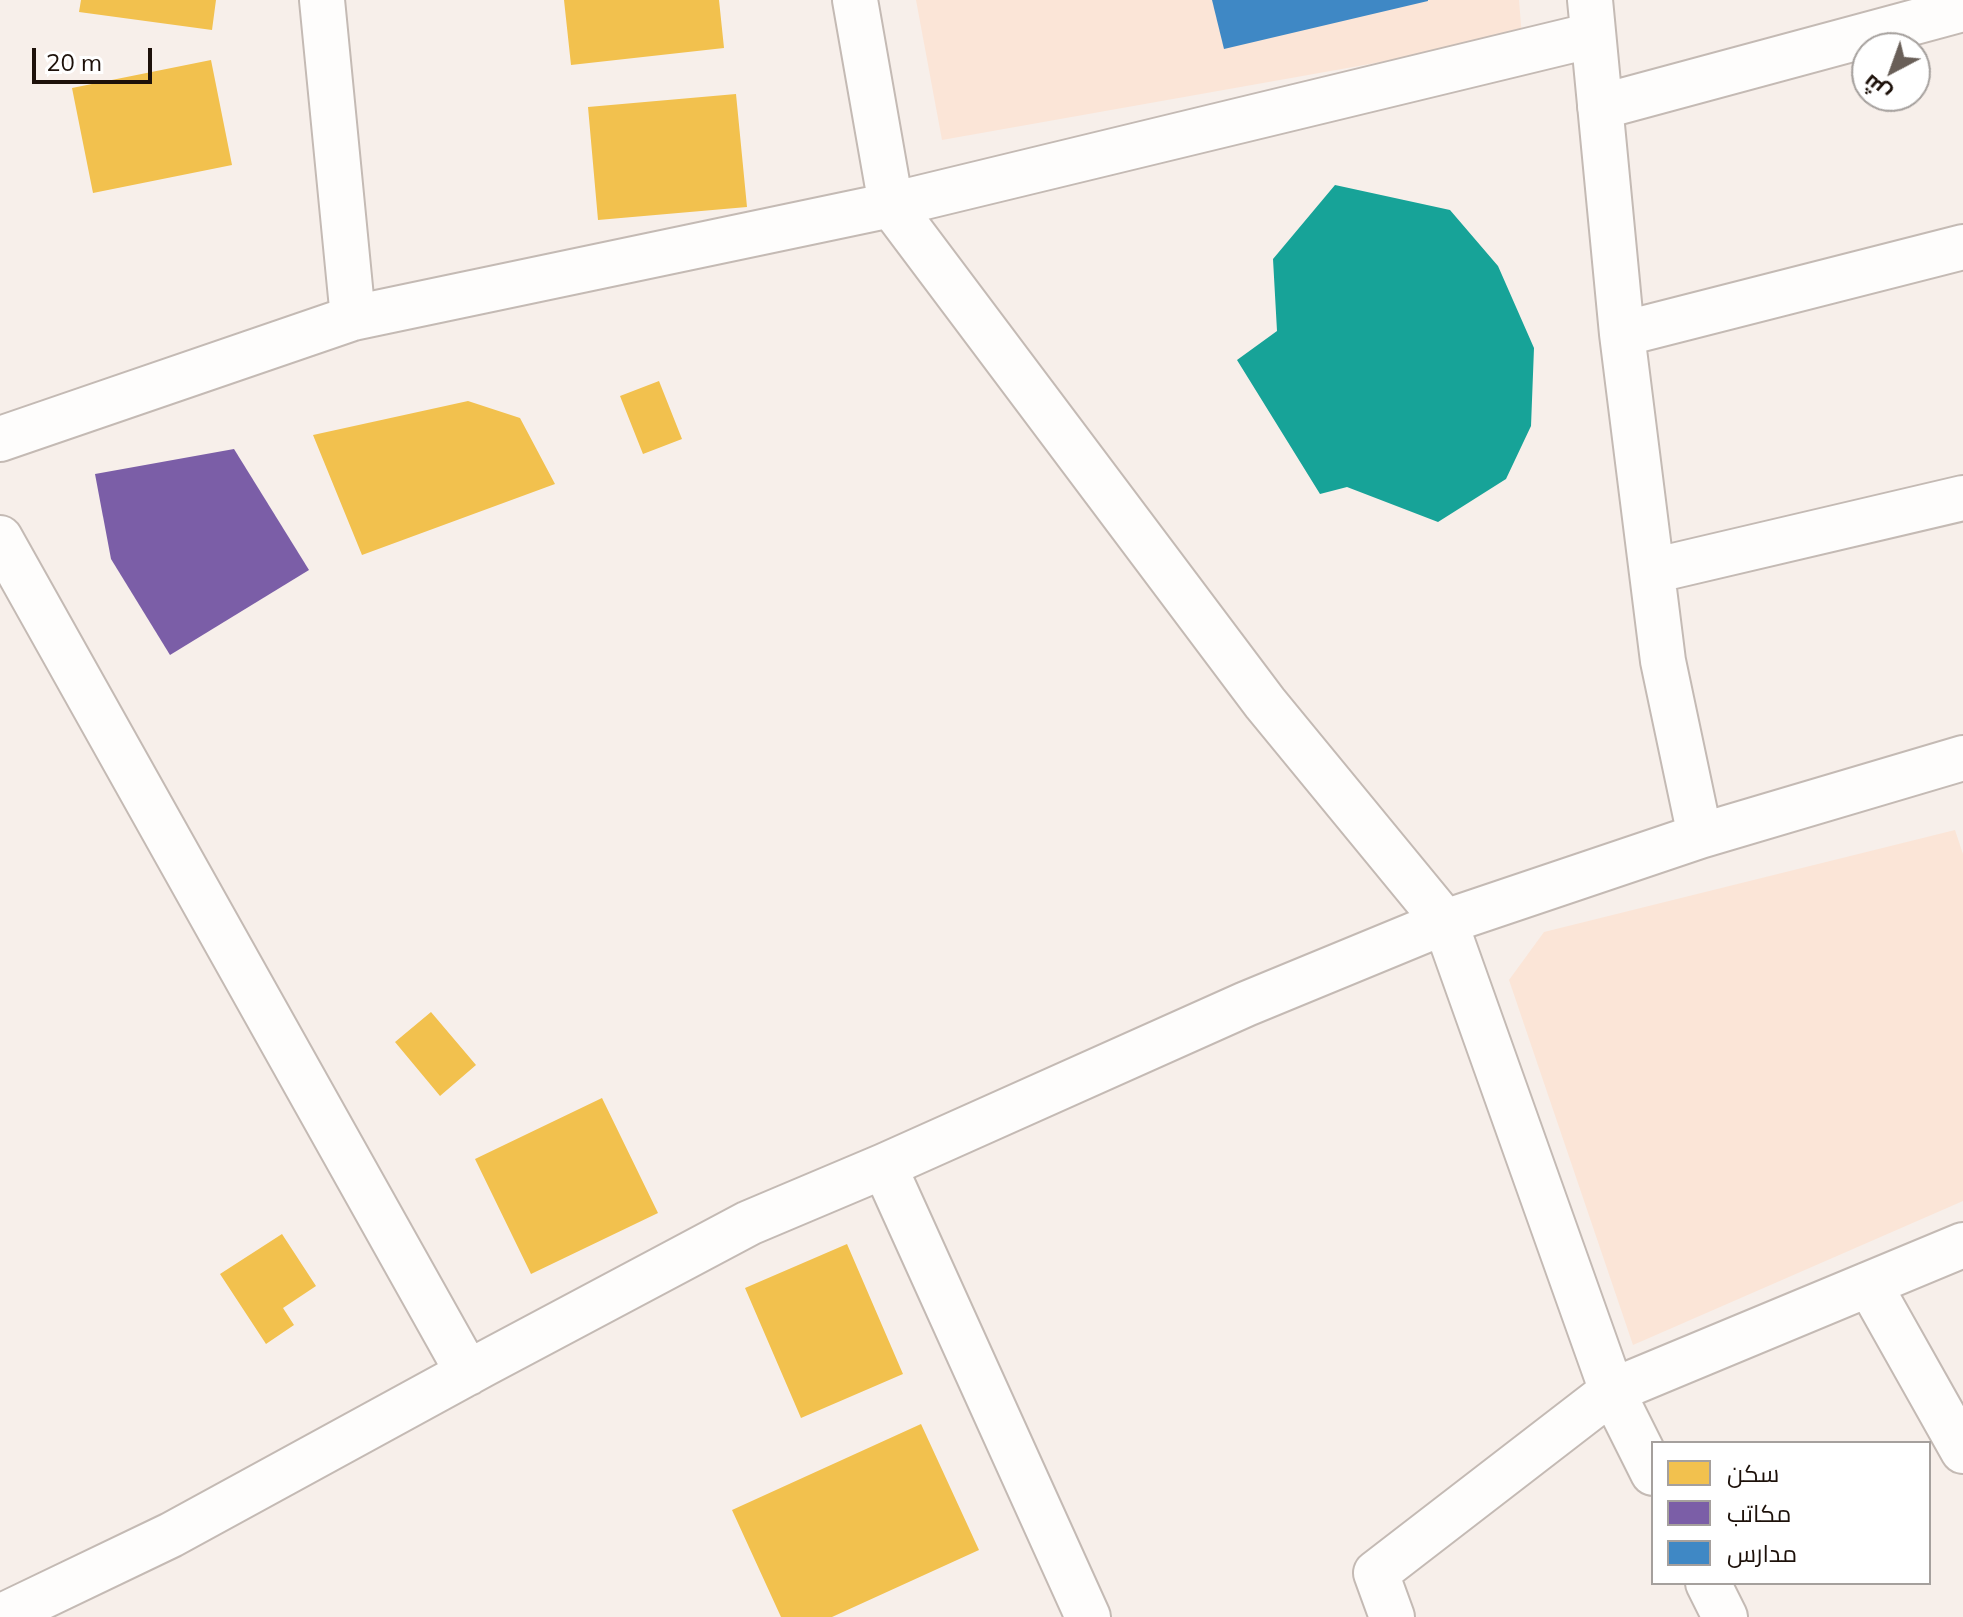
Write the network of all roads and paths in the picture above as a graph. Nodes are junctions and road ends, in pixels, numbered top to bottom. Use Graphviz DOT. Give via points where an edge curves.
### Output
graph roads {
  1 [pos="322,0"];
  2 [pos="855,0"];
  3 [pos="1963,9"];
  4 [pos="1591,17"];
  5 [pos="1600,107"];
  6 [pos="891,205"];
  7 [pos="1963,247"];
  8 [pos="353,318"];
  9 [pos="1622,334"];
  10 [pos="0,439"];
  11 [pos="1963,498"];
  12 [pos="0,538"];
  13 [pos="1652,571"];
  14 [pos="1963,758"];
  15 [pos="1700,836"];
  16 [pos="1445,922"];
  17 [pos="884,1166"];
  18 [pos="1963,1245"];
  19 [pos="1869,1284"];
  20 [pos="468,1373"];
  21 [pos="1612,1391"];
  22 [pos="1963,1451"];
  23 [pos="1651,1469"];
  24 [pos="1709,1585"];
  25 [pos="0,1617"];
  26 [pos="1088,1617"];
  27 [pos="1392,1617"];
  28 [pos="1725,1617"];
  1 -- 8 [label="street"];
  2 -- 6 [label="street"];
  3 -- 5 [label="street"];
  4 -- 5 [label="street"];
  4 -- 6 [label="street"];
  5 -- 9 [label="street"];
  6 -- 8 [label="street"];
  6 -- 16 [label="street" via="1265,703"];
  7 -- 9 [label="street"];
  8 -- 10 [label="street"];
  9 -- 13 [label="street"];
  11 -- 13 [label="street"];
  12 -- 20 [label="street"];
  13 -- 15 [label="street" via="1663,661"];
  14 -- 15 [label="street"];
  15 -- 16 [label="street"];
  16 -- 17 [label="street" via="1246,1004"];
  16 -- 21 [label="street"];
  17 -- 20 [label="street" via="749,1223"];
  17 -- 26 [label="street"];
  18 -- 19 [label="street"];
  19 -- 21 [label="street"];
  19 -- 22 [label="street"];
  20 -- 25 [label="street" via="171,1535"];
  21 -- 23 [label="street"];
  21 -- 27 [label="street" via="1376,1573"];
  24 -- 28 [label="street"];
}
